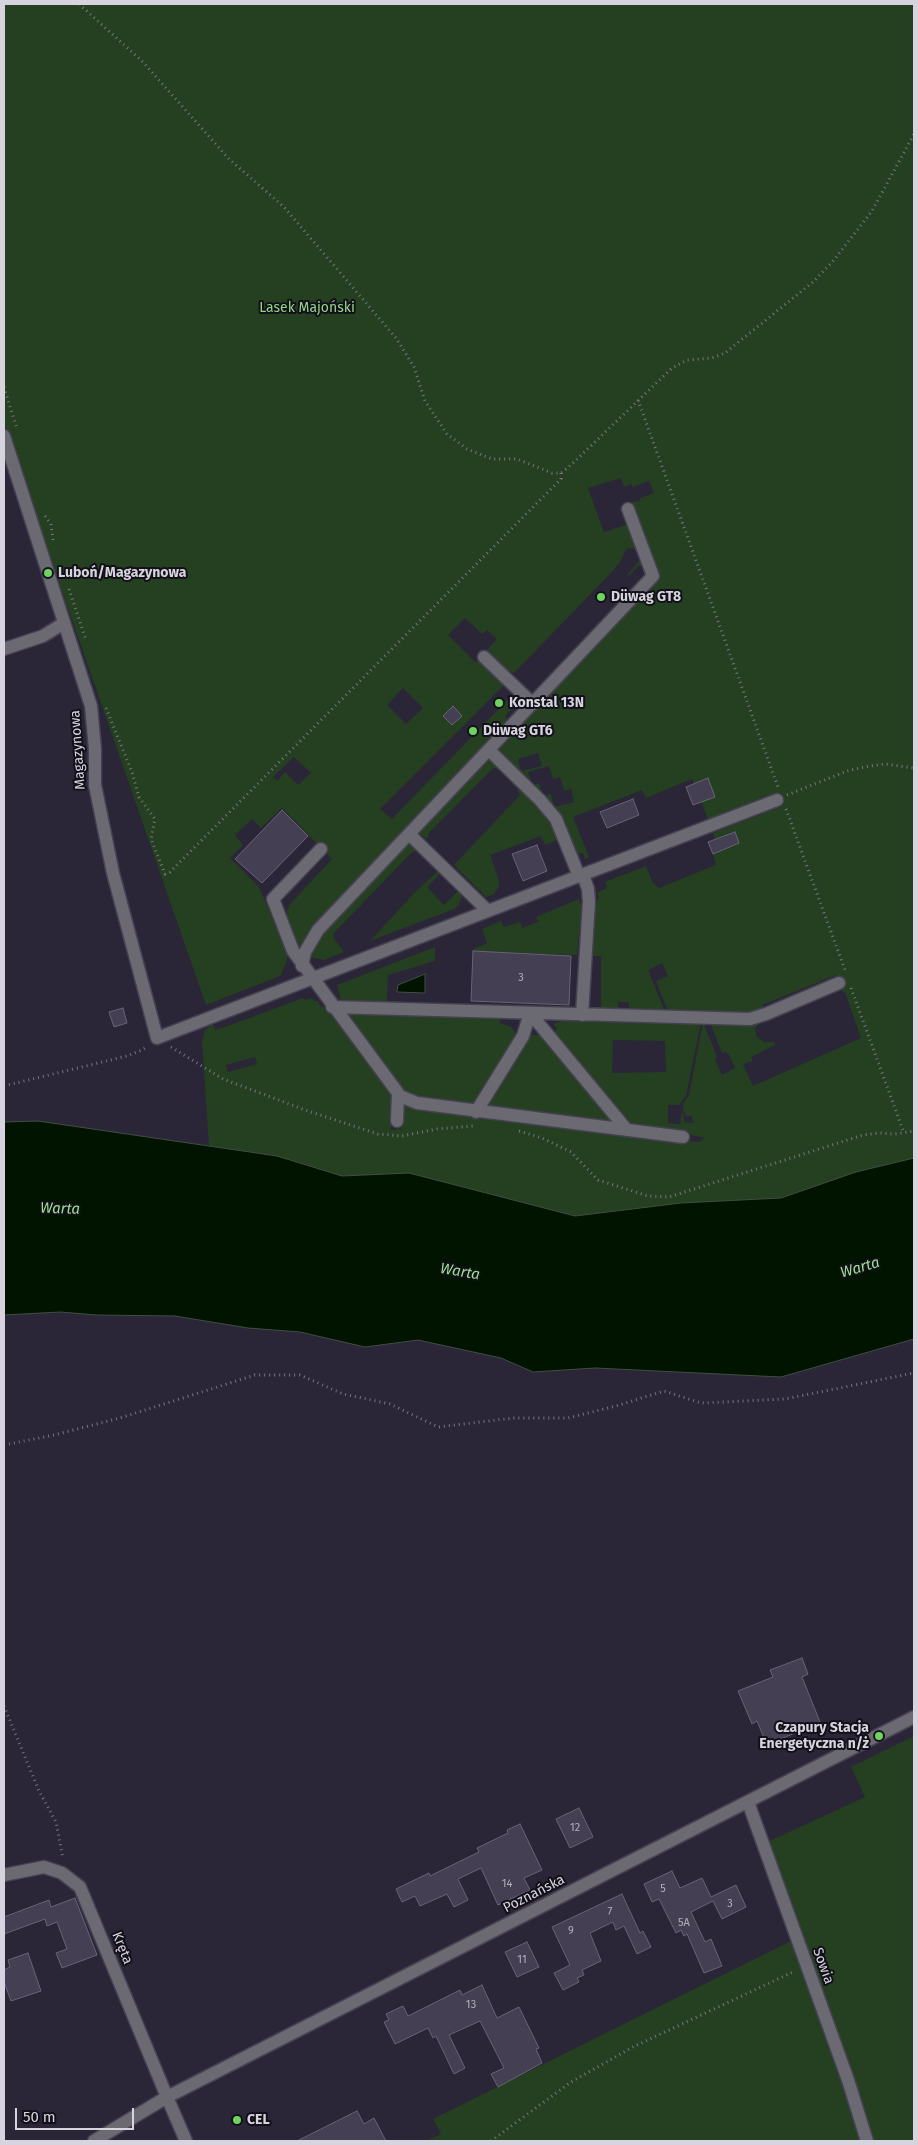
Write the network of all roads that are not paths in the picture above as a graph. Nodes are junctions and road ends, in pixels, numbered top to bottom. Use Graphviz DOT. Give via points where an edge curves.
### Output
graph roads {
  1 [pos="4,436"];
  2 [pos="628,510"];
  3 [pos="64,624"];
  4 [pos="4,649"];
  5 [pos="484,657"];
  6 [pos="533,704"];
  7 [pos="489,750"];
  8 [pos="781,798"];
  9 [pos="410,834"];
  10 [pos="321,849"];
  11 [pos="581,875"];
  12 [pos="488,911"];
  13 [pos="302,966"];
  14 [pos="311,978"];
  15 [pos="845,981"];
  16 [pos="332,1007"];
  17 [pos="530,1013"];
  18 [pos="582,1014"];
  19 [pos="400,1096"];
  20 [pos="476,1112"];
  21 [pos="397,1121"];
  22 [pos="627,1130"];
  23 [pos="683,1137"];
  24 [pos="914,1718"];
  25 [pos="748,1802"];
  26 [pos="4,1874"];
  27 [pos="166,2098"];
  28 [pos="94,2141"];
  29 [pos="186,2141"];
  30 [pos="867,2141"];
  1 -- 3 [label="street, Magazynowa"];
  2 -- 6 [label="street" via="653,576"];
  3 -- 4 [label="street" via="43,636"];
  3 -- 14 [label="street, Magazynowa" via="91,706 97,795 113,873 157,1038"];
  5 -- 6 [label="street"];
  6 -- 7 [label="street"];
  7 -- 9 [label="street"];
  7 -- 11 [label="street" via="556,819"];
  8 -- 11 [label="street"];
  9 -- 12 [label="street"];
  9 -- 13 [label="street" via="318,930 305,952"];
  10 -- 13 [label="street" via="273,899 292,951"];
  11 -- 12 [label="street"];
  11 -- 18 [label="street" via="588,889 589,901"];
  12 -- 14 [label="street"];
  13 -- 14 [label="street"];
  14 -- 16 [label="street"];
  15 -- 18 [label="street" via="750,1019"];
  16 -- 17 [label="street"];
  16 -- 19 [label="street"];
  17 -- 18 [label="street"];
  17 -- 20 [label="street" via="523,1036"];
  17 -- 22 [label="street"];
  19 -- 20 [label="street" via="417,1104"];
  19 -- 21 [label="street"];
  20 -- 22 [label="street"];
  22 -- 23 [label="street"];
  24 -- 25 [label="street, Poznańska"];
  25 -- 27 [label="street, Poznańska"];
  25 -- 30 [label="street, Sowia"];
  26 -- 27 [label="street, Kręta" via="44,1867 62,1873 80,1887"];
  27 -- 28 [label="street, Poznańska"];
  27 -- 29 [label="street"];
}
